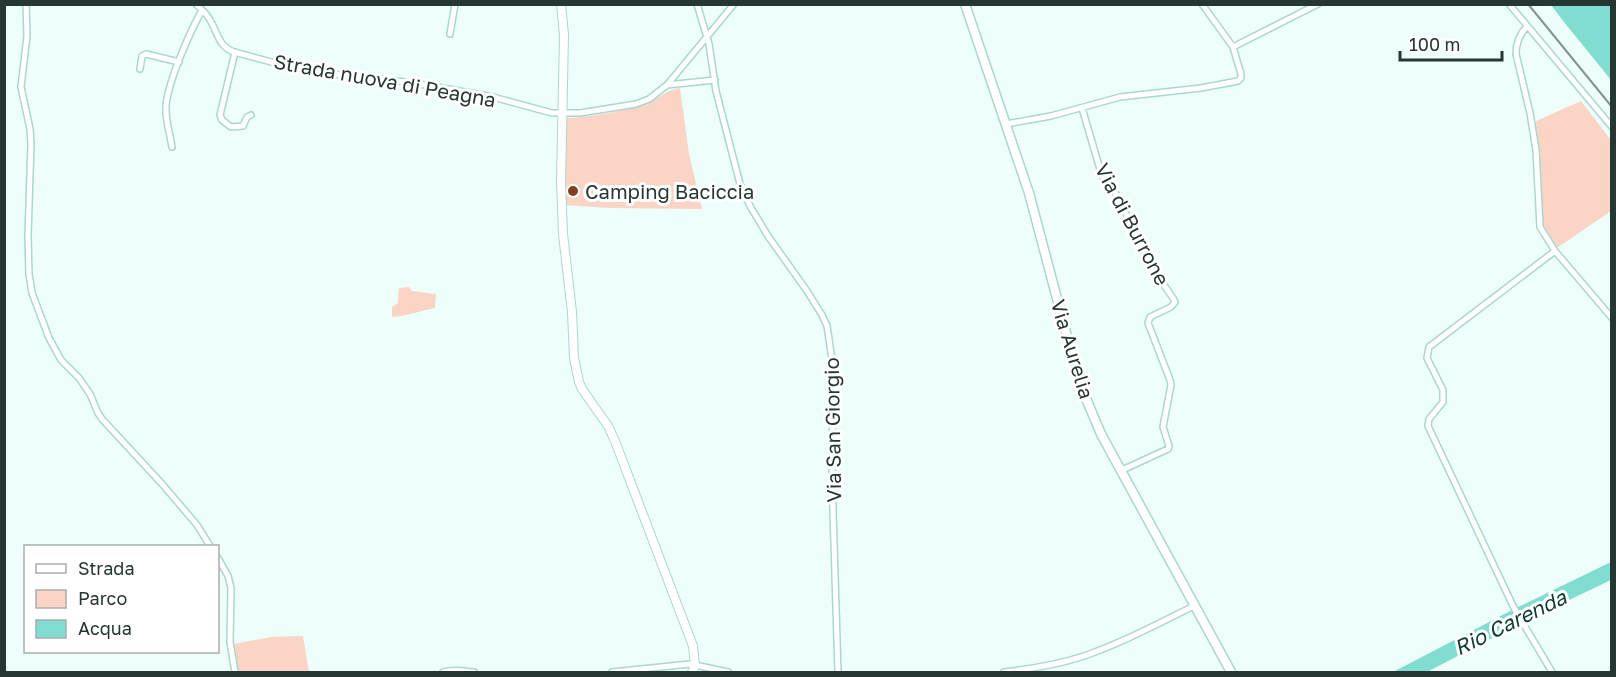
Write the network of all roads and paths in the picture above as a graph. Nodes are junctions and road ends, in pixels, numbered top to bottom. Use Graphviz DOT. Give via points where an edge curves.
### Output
graph roads {
  1 [pos="26,4"];
  2 [pos="196,4"];
  3 [pos="455,4"];
  4 [pos="561,4"];
  5 [pos="697,4"];
  6 [pos="734,4"];
  7 [pos="965,4"];
  8 [pos="1202,4"];
  9 [pos="1318,4"];
  10 [pos="1509,4"];
  11 [pos="202,10"];
  12 [pos="1527,26"];
  13 [pos="450,34"];
  14 [pos="707,37"];
  15 [pos="1233,47"];
  16 [pos="235,52"];
  17 [pos="179,62"];
  18 [pos="140,69"];
  19 [pos="715,80"];
  20 [pos="667,85"];
  21 [pos="1082,108"];
  22 [pos="562,114"];
  23 [pos="251,115"];
  24 [pos="1006,124"];
  25 [pos="1611,127"];
  26 [pos="172,147"];
  27 [pos="1555,251"];
  28 [pos="1611,318"];
  29 [pos="1120,471"];
  30 [pos="209,545"];
  31 [pos="219,560"];
  32 [pos="1194,606"];
  33 [pos="694,669"];
  34 [pos="234,672"];
  35 [pos="444,672"];
  36 [pos="474,672"];
  37 [pos="612,672"];
  38 [pos="728,672"];
  39 [pos="838,672"];
  40 [pos="1004,672"];
  41 [pos="1231,672"];
  42 [pos="1552,672"];
  1 -- 30 [label="street" via="21,87 31,143 28,236 32,293 56,353 80,378 98,413 163,484"];
  2 -- 11 [label="street"];
  3 -- 13 [label="street"];
  4 -- 22 [label="main road"];
  5 -- 14 [label="street, Via San Giorgio"];
  6 -- 14 [label="street"];
  7 -- 24 [label="main road, Via Aurelia"];
  8 -- 15 [label="street"];
  9 -- 15 [label="street"];
  10 -- 12 [label="street"];
  11 -- 16 [label="street" via="220,42"];
  11 -- 17 [label="street"];
  12 -- 25 [label="street"];
  12 -- 27 [label="street" via="1516,54 1536,150 1540,227"];
  14 -- 19 [label="street, Via San Giorgio"];
  14 -- 20 [label="street"];
  15 -- 21 [label="street" via="1241,74 1238,81 1120,97"];
  16 -- 22 [label="street, Strada nuova di Peagna" via="294,68 432,86"];
  16 -- 23 [label="street" via="220,115 231,127 243,126"];
  17 -- 18 [label="street" via="144,54"];
  17 -- 26 [label="street" via="166,106"];
  19 -- 20 [label="street"];
  19 -- 39 [label="street, Via San Giorgio" via="740,184 750,206 827,326 833,366"];
  20 -- 22 [label="street, Strada nuova di Peagna" via="636,104"];
  21 -- 24 [label="street"];
  21 -- 29 [label="street, Via di Burrone" via="1102,176 1119,198 1148,262 1174,304 1150,317 1148,323 1170,380 1163,427 1169,446"];
  22 -- 33 [label="main road" via="562,234 579,382 615,441 693,646"];
  24 -- 29 [label="main road, Via Aurelia" via="1082,389"];
  27 -- 28 [label="street"];
  27 -- 42 [label="street" via="1427,351 1428,362 1443,390 1443,402 1428,426 1514,608"];
  29 -- 32 [label="main road, Via Aurelia"];
  31 -- 34 [label="street" via="231,588"];
  32 -- 40 [label="street" via="1080,658"];
  32 -- 41 [label="main road, Via Aurelia"];
  33 -- 37 [label="street" via="690,664"];
  33 -- 38 [label="street"];
  35 -- 36 [label="street"];
}
